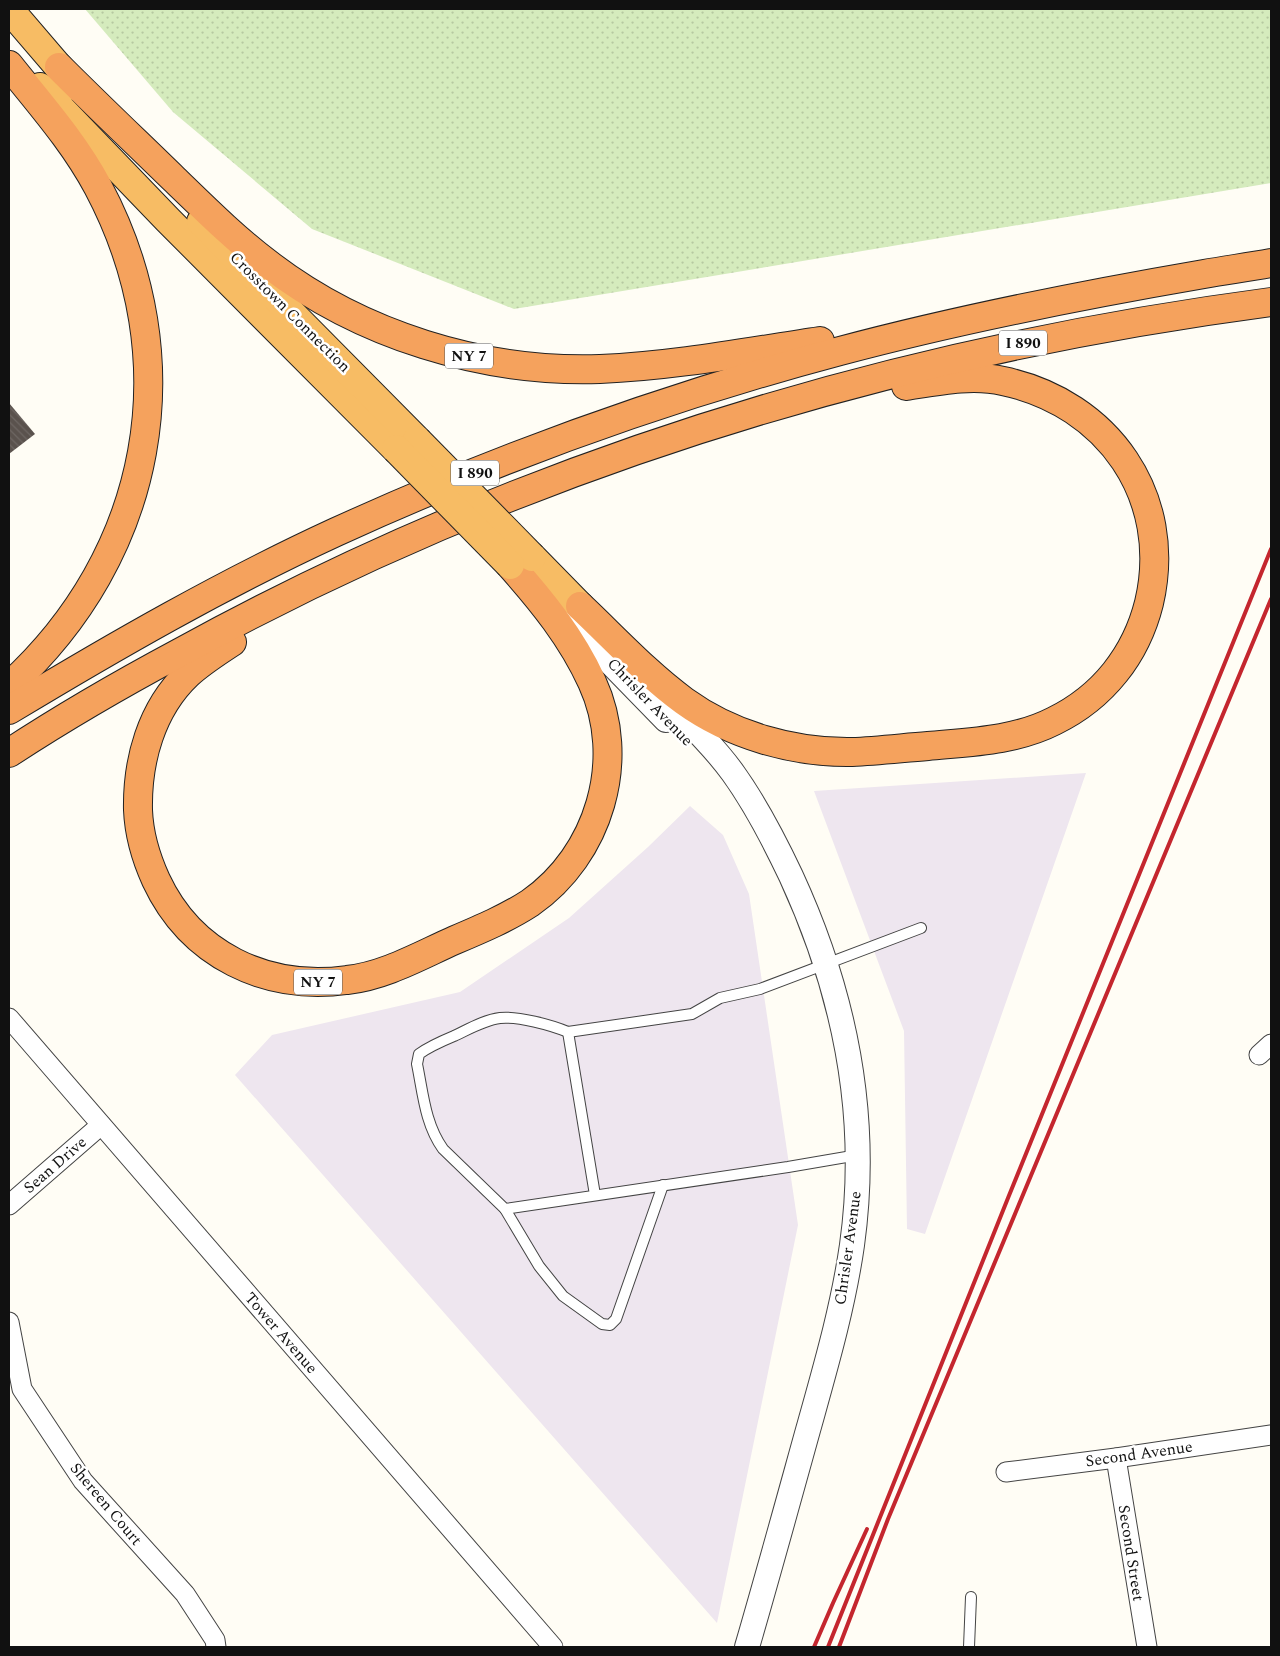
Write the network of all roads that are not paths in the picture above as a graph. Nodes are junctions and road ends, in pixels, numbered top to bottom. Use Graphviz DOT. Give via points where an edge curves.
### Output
graph roads {
  1 [pos="9,9"];
  2 [pos="9,53"];
  3 [pos="9,65"];
  4 [pos="59,67"];
  5 [pos="1271,264"];
  6 [pos="1271,302"];
  7 [pos="974,318"];
  8 [pos="779,404"];
  9 [pos="406,445"];
  10 [pos="521,561"];
  11 [pos="350,565"];
  12 [pos="580,606"];
  13 [pos="9,686"];
  14 [pos="9,710"];
  15 [pos="9,752"];
  16 [pos="778,849"];
  17 [pos="920,928"];
  18 [pos="826,965"];
  19 [pos="9,1018"];
  20 [pos="568,1032"];
  21 [pos="101,1125"];
  22 [pos="858,1155"];
  23 [pos="663,1185"];
  24 [pos="595,1195"];
  25 [pos="9,1205"];
  26 [pos="505,1209"];
  27 [pos="9,1322"];
  28 [pos="15,1394"];
  29 [pos="1271,1435"];
  30 [pos="1116,1458"];
  31 [pos="1006,1472"];
  32 [pos="971,1597"];
  33 [pos="216,1647"];
  34 [pos="553,1647"];
  35 [pos="748,1647"];
  36 [pos="969,1647"];
  37 [pos="1147,1647"];
  1 -- 4 [label="highway, Crosstown Connection / NY 7"];
  2 -- 9 [label="highway, Crosstown Connection / NY 7" via="168,220"];
  3 -- 13 [label="highway" via="69,140 111,213 138,289 148,369 138,472 116,540 85,599 67,624"];
  4 -- 7 [label="highway, NY 7" via="209,212 268,264 330,304 365,322 439,348 529,366 599,369 697,360"];
  4 -- 9 [label="highway, Crosstown Connection"];
  5 -- 7 [label="highway, I 890" via="1157,282"];
  6 -- 8 [label="highway, I 890" via="1164,317 1035,341 914,368"];
  7 -- 14 [label="highway, I 890" via="840,351 703,391 477,472 267,566 131,638"];
  8 -- 11 [label="highway, I 890" via="704,426 561,476"];
  8 -- 12 [label="highway" via="976,379 1001,380 1027,387 1074,409 1113,445 1130,468 1141,490 1154,537 1155,563 1146,616 1124,661 1109,680 1092,698 1052,723 1003,738 850,752 796,747 747,734 704,714 664,684"];
  9 -- 10 [label="highway, Crosstown Connection / NY 7, bridge"];
  10 -- 11 [label="highway, NY 7" via="594,685 606,730 606,780 594,826 582,848 569,867 531,902 485,927 403,963 350,980 278,979 231,961 209,947 174,911 160,888 143,844 138,819 140,770 158,714 188,674"];
  10 -- 12 [label="highway, Crosstown Connection"];
  10 -- 16 [label="street, Chrisler Avenue" via="569,620 742,800"];
  11 -- 15 [label="highway, I 890" via="157,665"];
  12 -- 16 [label="street, Chrisler Avenue" via="732,770"];
  16 -- 18 [label="street, Chrisler Avenue" via="799,893"];
  17 -- 18 [label="lane"];
  18 -- 20 [label="lane" via="760,989 720,998 692,1014"];
  18 -- 22 [label="street, Chrisler Avenue" via="842,1016 850,1060"];
  19 -- 21 [label="street, Tower Avenue"];
  20 -- 24 [label="lane"];
  20 -- 26 [label="lane" via="550,1025 502,1018 472,1027 419,1054 417,1064 430,1126 436,1139"];
  21 -- 25 [label="street, Sean Drive"];
  21 -- 34 [label="street, Tower Avenue"];
  22 -- 23 [label="lane"];
  22 -- 35 [label="street, Chrisler Avenue" via="857,1200 844,1290"];
  23 -- 24 [label="lane"];
  23 -- 26 [label="lane" via="616,1319 610,1324 602,1324 563,1296 539,1266"];
  24 -- 26 [label="lane"];
  27 -- 28 [label="street, Shereen Court"];
  28 -- 33 [label="street, Shereen Court" via="83,1482 185,1594 215,1640"];
  29 -- 30 [label="street, Second Avenue"];
  30 -- 31 [label="street, Second Avenue"];
  30 -- 37 [label="street, Second Street"];
  32 -- 36 [label="lane"];
}
